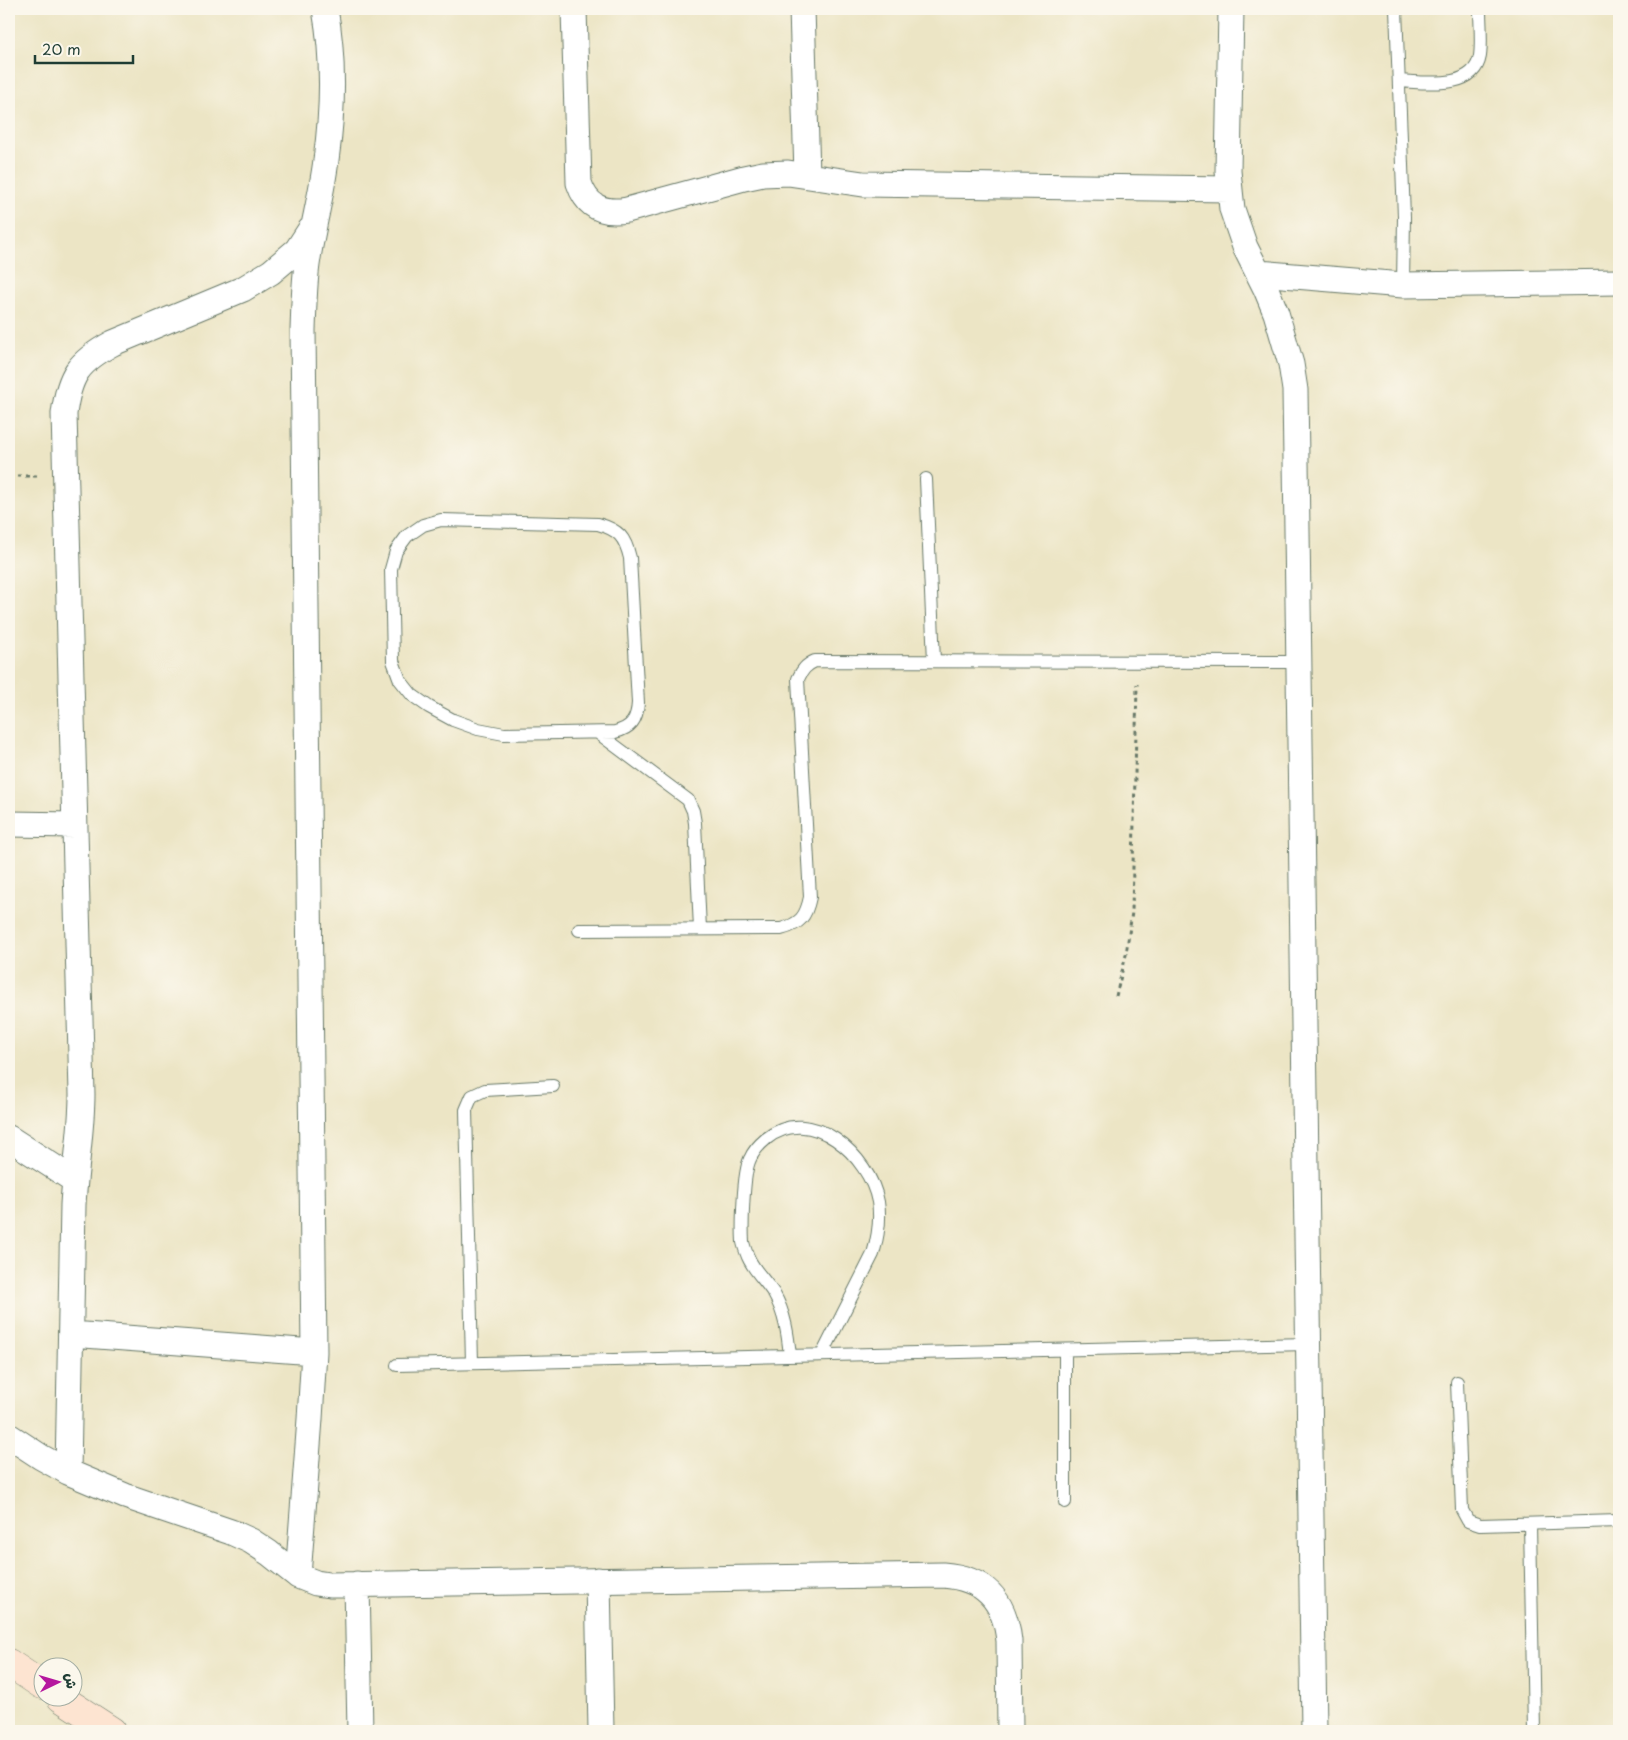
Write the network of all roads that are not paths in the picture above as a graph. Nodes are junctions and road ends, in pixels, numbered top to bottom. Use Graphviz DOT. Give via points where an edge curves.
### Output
graph roads {
  1 [pos="325,9"];
  2 [pos="574,9"];
  3 [pos="802,9"];
  4 [pos="1231,9"];
  5 [pos="1396,9"];
  6 [pos="1480,9"];
  7 [pos="1399,81"];
  8 [pos="807,175"];
  9 [pos="1229,189"];
  10 [pos="314,224"];
  11 [pos="1258,273"];
  12 [pos="1619,282"];
  13 [pos="1403,286"];
  14 [pos="926,480"];
  15 [pos="934,661"];
  16 [pos="1299,662"];
  17 [pos="598,733"];
  18 [pos="9,824"];
  19 [pos="75,825"];
  20 [pos="700,929"];
  21 [pos="579,930"];
  22 [pos="553,1086"];
  23 [pos="9,1138"];
  24 [pos="74,1180"];
  25 [pos="71,1334"];
  26 [pos="1308,1344"];
  27 [pos="1065,1350"];
  28 [pos="314,1352"];
  29 [pos="822,1355"];
  30 [pos="790,1356"];
  31 [pos="472,1363"];
  32 [pos="396,1365"];
  33 [pos="1457,1382"];
  34 [pos="9,1436"];
  35 [pos="68,1472"];
  36 [pos="1065,1502"];
  37 [pos="1619,1521"];
  38 [pos="1530,1524"];
  39 [pos="298,1576"];
  40 [pos="598,1580"];
  41 [pos="357,1584"];
  42 [pos="9,1663"];
  43 [pos="32,1678"];
  44 [pos="76,1708"];
  45 [pos="112,1731"];
  46 [pos="360,1731"];
  47 [pos="601,1731"];
  48 [pos="1010,1731"];
  49 [pos="1314,1731"];
  50 [pos="1534,1731"];
  1 -- 10 [label="street" via="331,59 330,114 326,161"];
  2 -- 8 [label="street" via="579,183 594,206 616,212 754,176"];
  3 -- 8 [label="street"];
  4 -- 9 [label="street"];
  5 -- 7 [label="lane"];
  6 -- 7 [label="lane" via="1480,56 1466,78 1449,82"];
  7 -- 13 [label="lane"];
  8 -- 9 [label="street" via="863,184"];
  9 -- 11 [label="street" via="1238,228"];
  10 -- 19 [label="street" via="297,250 271,272 243,289 93,354 77,370 67,392 64,423"];
  10 -- 28 [label="street" via="304,294 303,330"];
  11 -- 13 [label="street"];
  11 -- 16 [label="street" via="1284,338 1295,390"];
  12 -- 13 [label="street"];
  14 -- 15 [label="lane"];
  15 -- 16 [label="lane"];
  15 -- 20 [label="lane" via="815,661 801,671 798,687 810,897 808,909 802,919 781,929"];
  16 -- 26 [label="street"];
  17 -- 17 [label="lane" via="625,729 634,723 638,714 630,558 620,535 598,524 440,520 407,536 396,551 391,570 392,654 400,680 412,695 445,716 478,729 504,734"];
  17 -- 20 [label="lane" via="688,800 695,823"];
  18 -- 19 [label="street"];
  19 -- 24 [label="street" via="82,1094"];
  20 -- 21 [label="lane"];
  22 -- 31 [label="lane" via="485,1090 472,1096 466,1110"];
  23 -- 24 [label="street"];
  24 -- 25 [label="street"];
  25 -- 28 [label="street"];
  25 -- 35 [label="street"];
  26 -- 27 [label="lane"];
  26 -- 49 [label="street"];
  27 -- 29 [label="lane"];
  27 -- 36 [label="lane"];
  28 -- 39 [label="street"];
  29 -- 30 [label="lane"];
  29 -- 30 [label="lane" via="873,1254 878,1237 878,1200 864,1168 853,1154 830,1135 806,1127 793,1127 767,1138 750,1160 745,1173 743,1244 780,1308"];
  30 -- 31 [label="lane"];
  31 -- 32 [label="lane"];
  33 -- 38 [label="lane" via="1464,1516 1480,1526"];
  34 -- 35 [label="street"];
  35 -- 39 [label="street" via="251,1541"];
  37 -- 38 [label="lane"];
  38 -- 50 [label="lane"];
  39 -- 41 [label="street" via="329,1585"];
  40 -- 41 [label="street"];
  40 -- 47 [label="street"];
  40 -- 48 [label="street" via="943,1575 972,1581 996,1599 1008,1626"];
  41 -- 46 [label="street"];
  42 -- 43 [label="main road"];
  44 -- 45 [label="main road"];
}
